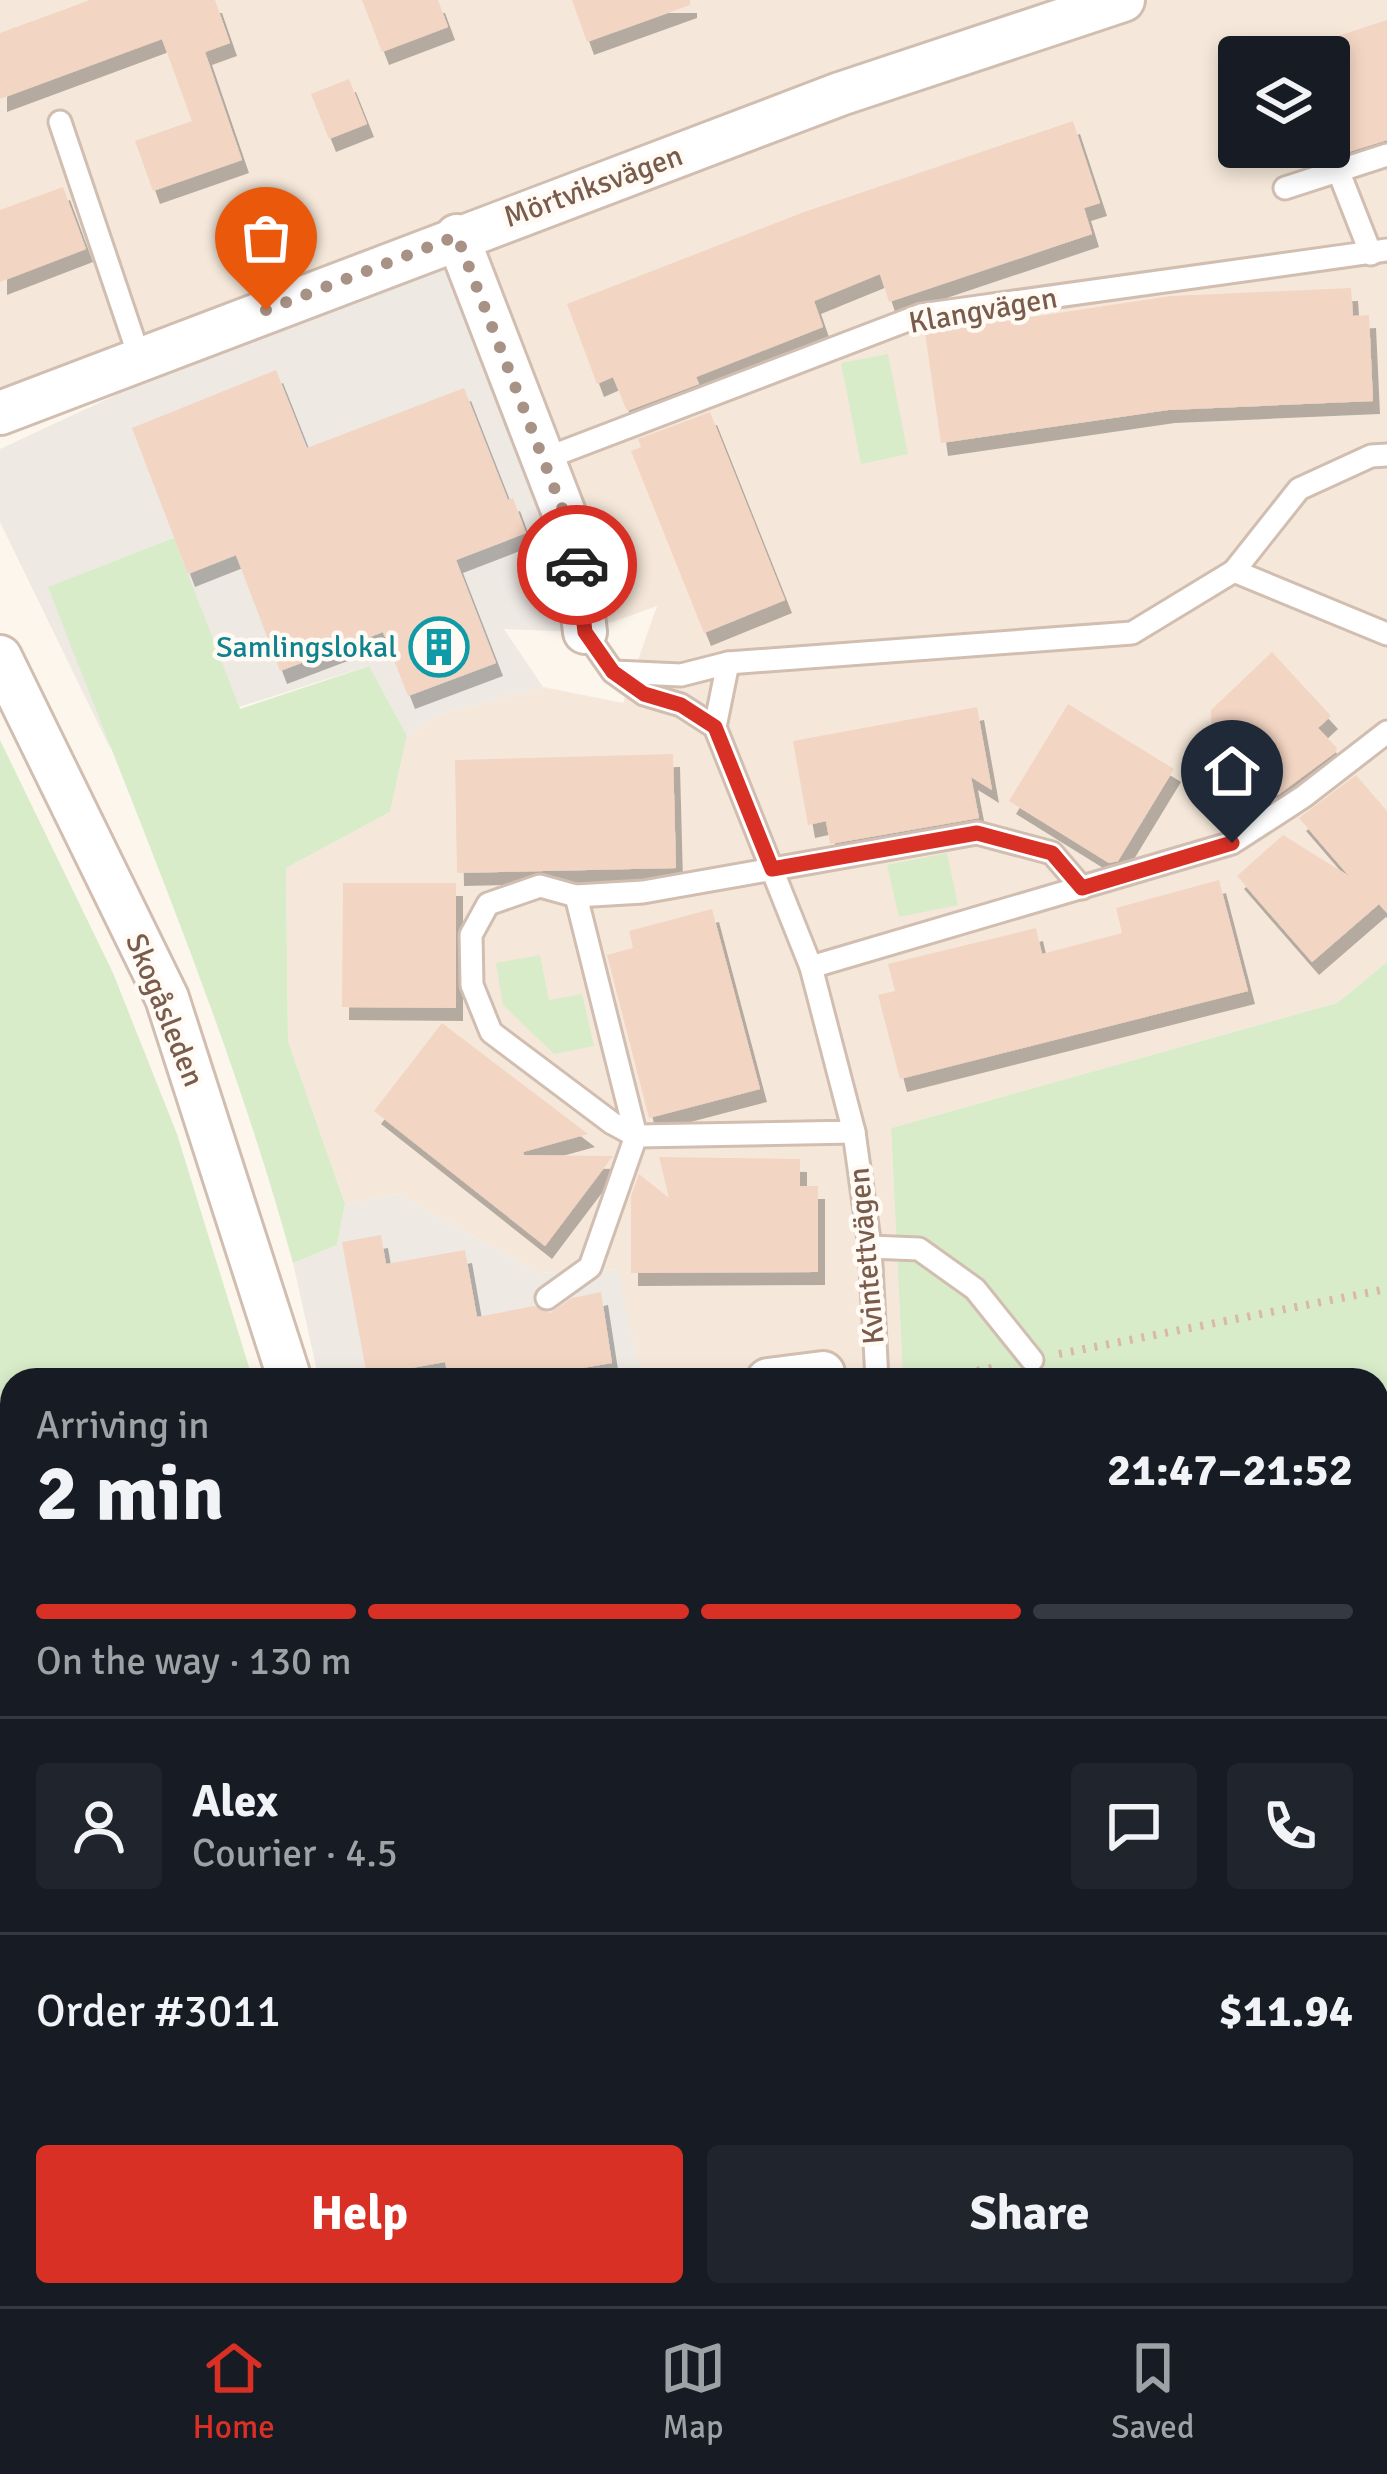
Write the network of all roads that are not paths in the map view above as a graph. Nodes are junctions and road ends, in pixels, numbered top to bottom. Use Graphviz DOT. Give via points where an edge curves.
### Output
graph roads {
  1 [pos="1123,0"];
  2 [pos="60,122"];
  3 [pos="1387,155"];
  4 [pos="1338,170"];
  5 [pos="1286,188"];
  6 [pos="457,236"];
  7 [pos="1379,252"];
  8 [pos="140,359"];
  9 [pos="0,412"];
  10 [pos="1387,455"];
  11 [pos="544,459"];
  12 [pos="1234,571"];
  13 [pos="585,632"];
  14 [pos="1387,634"];
  15 [pos="0,657"];
  16 [pos="728,663"];
  17 [pos="613,672"];
  18 [pos="715,727"];
  19 [pos="1387,732"];
  20 [pos="772,869"];
  21 [pos="1082,888"];
  22 [pos="576,896"];
  23 [pos="811,967"];
  24 [pos="854,1132"];
  25 [pos="637,1136"];
  26 [pos="870,1247"];
  27 [pos="547,1298"];
  28 [pos="1032,1360"];
  29 [pos="286,1368"];
  30 [pos="876,1368"];
  1 -- 6 [label="street, Mörtviksvägen"];
  2 -- 8 [label="lane"];
  3 -- 4 [label="lane"];
  4 -- 5 [label="lane"];
  4 -- 7 [label="lane, Klangvägen"];
  6 -- 8 [label="street, Mörtviksvägen"];
  6 -- 11 [label="street"];
  7 -- 11 [label="lane, Klangvägen" via="921,315"];
  8 -- 9 [label="street, Mörtviksvägen"];
  10 -- 12 [label="lane" via="1299,489"];
  11 -- 13 [label="street" via="574,539"];
  12 -- 14 [label="lane"];
  12 -- 16 [label="lane" via="1132,633"];
  13 -- 17 [label="lane"];
  15 -- 29 [label="street, Skogåsleden" via="167,998"];
  16 -- 17 [label="lane" via="681,675"];
  16 -- 18 [label="lane"];
  17 -- 18 [label="lane"];
  18 -- 20 [label="lane"];
  19 -- 21 [label="lane" via="1232,843"];
  20 -- 21 [label="lane" via="977,833 1052,853"];
  20 -- 22 [label="lane"];
  20 -- 23 [label="lane"];
  21 -- 23 [label="lane"];
  22 -- 25 [label="lane"];
  22 -- 25 [label="lane" via="540,886 488,904 470,935 472,985 491,1032"];
  23 -- 24 [label="lane, Kvintettvägen"];
  24 -- 25 [label="lane, Kvintettvägen"];
  24 -- 26 [label="lane, Kvintettvägen"];
  25 -- 27 [label="lane" via="590,1267"];
  26 -- 28 [label="lane" via="920,1249 975,1289"];
  26 -- 30 [label="lane, Kvintettvägen"];
}
